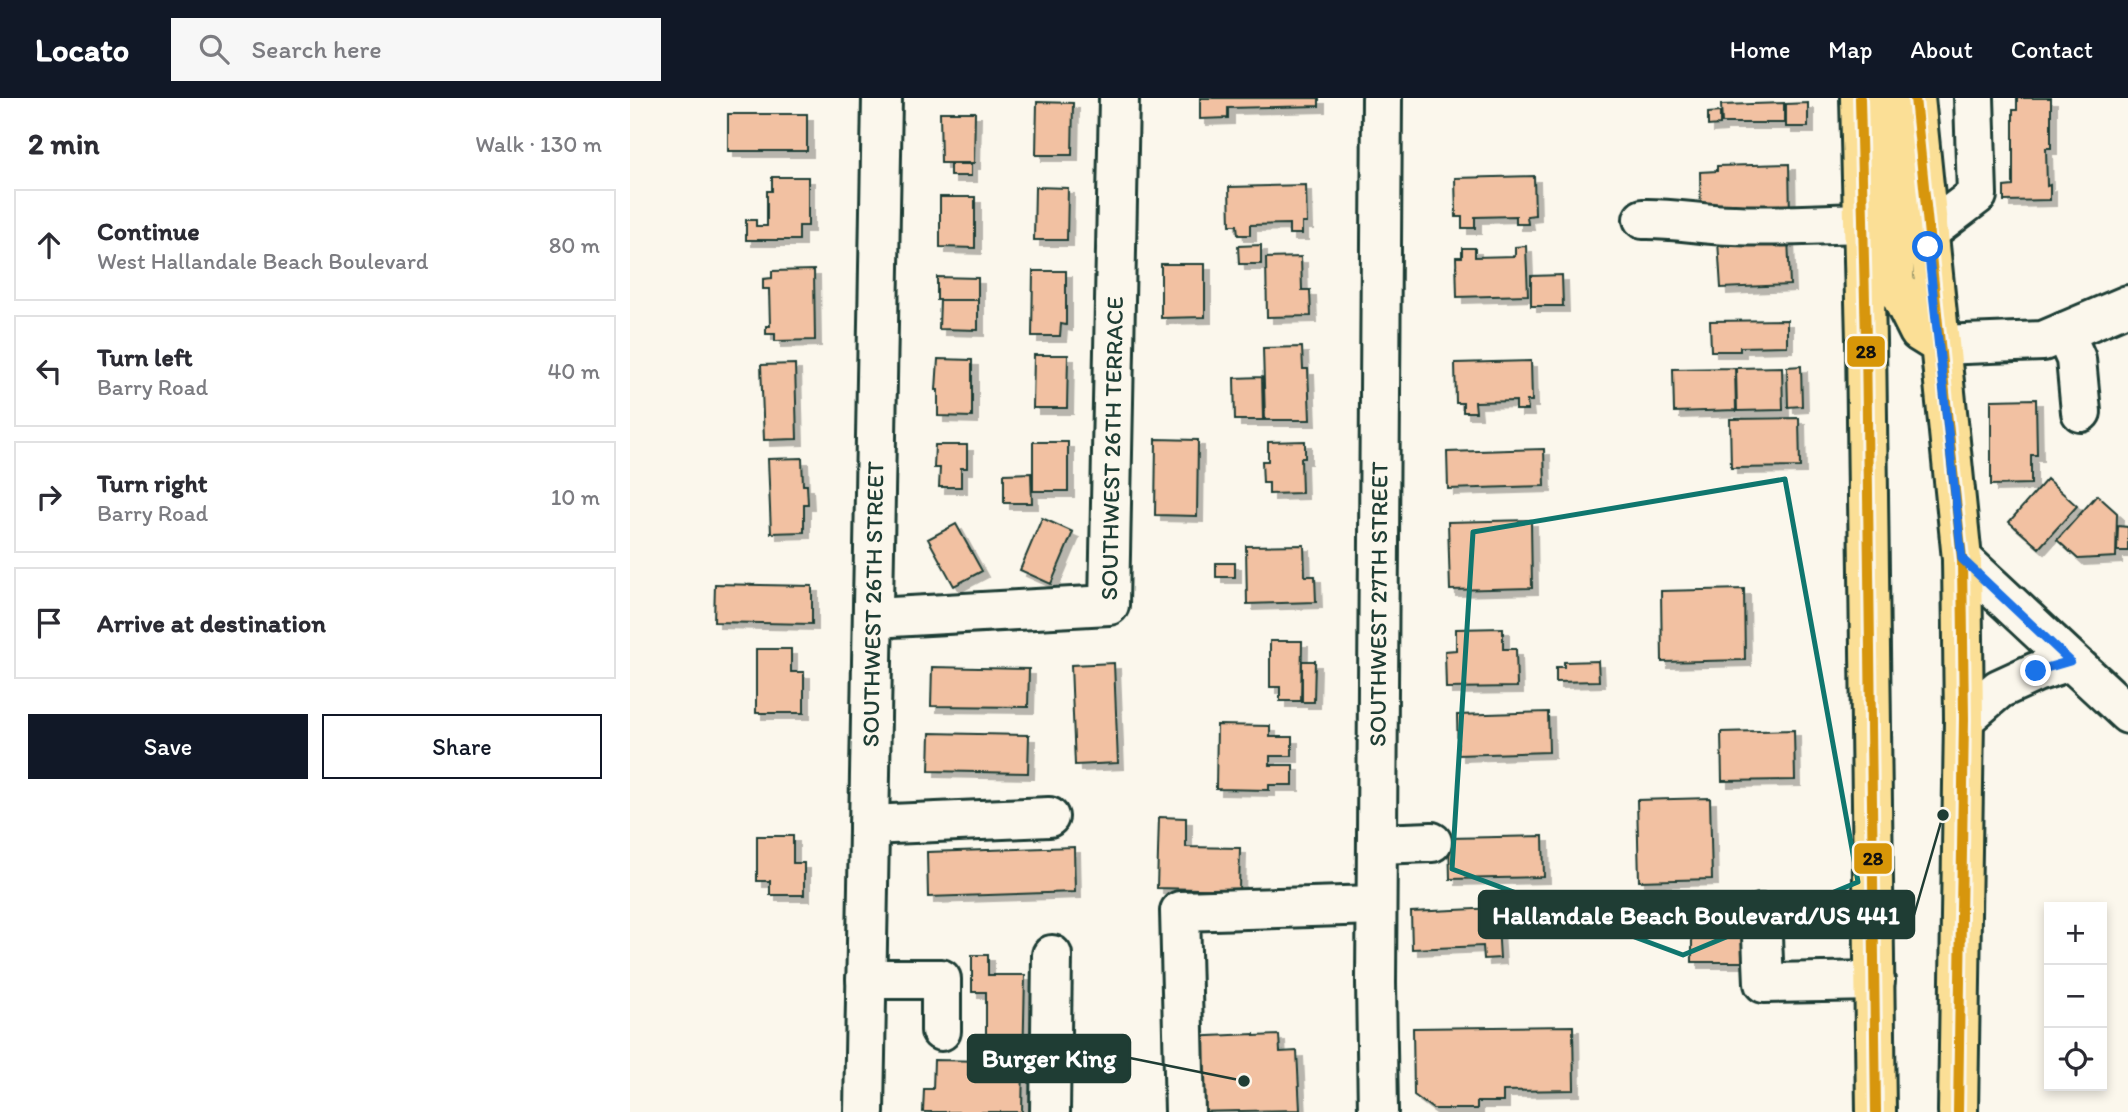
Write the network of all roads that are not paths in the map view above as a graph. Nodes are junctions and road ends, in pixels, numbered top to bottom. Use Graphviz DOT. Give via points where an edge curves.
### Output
graph roads {
  1 [pos="882,98"];
  2 [pos="1119,98"];
  3 [pos="1382,98"];
  4 [pos="1860,98"];
  5 [pos="1884,98"];
  6 [pos="1915,98"];
  7 [pos="1974,98"];
  8 [pos="1643,219"];
  9 [pos="1863,223"];
  10 [pos="1927,233"];
  11 [pos="2128,305"];
  12 [pos="2064,332"];
  13 [pos="1940,345"];
  14 [pos="2081,412"];
  15 [pos="1962,559"];
  16 [pos="874,618"];
  17 [pos="2070,661"];
  18 [pos="2128,714"];
  19 [pos="1964,719"];
  20 [pos="1049,817"];
  21 [pos="869,825"];
  22 [pos="1432,842"];
  23 [pos="1377,844"];
  24 [pos="1376,905"];
  25 [pos="1761,914"];
  26 [pos="1052,955"];
  27 [pos="866,979"];
  28 [pos="1874,981"];
  29 [pos="941,1031"];
  30 [pos="864,1112"];
  31 [pos="1050,1112"];
  32 [pos="1185,1112"];
  33 [pos="1378,1112"];
  34 [pos="1876,1112"];
  35 [pos="1958,1112"];
  1 -- 16 [label="street, SOUTHWEST 26TH STREET"];
  2 -- 16 [label="street, SOUTHWEST 26TH TERRACE" via="1109,605"];
  3 -- 23 [label="street, SOUTHWEST 27TH STREET"];
  4 -- 9 [label="main road"];
  5 -- 13 [label="main road" via="1895,284 1919,331"];
  6 -- 10 [label="main road"];
  7 -- 10 [label="street" via="1978,195"];
  8 -- 9 [label="street" via="1734,226"];
  9 -- 28 [label="main road"];
  10 -- 13 [label="main road"];
  11 -- 12 [label="street"];
  12 -- 13 [label="street" via="2043,341"];
  12 -- 14 [label="street" via="2076,359"];
  13 -- 15 [label="main road"];
  15 -- 17 [label="street"];
  15 -- 19 [label="main road"];
  16 -- 21 [label="street, SOUTHWEST 26TH STREET"];
  17 -- 18 [label="street"];
  17 -- 19 [label="street" via="1999,689"];
  19 -- 35 [label="main road"];
  20 -- 21 [label="street"];
  21 -- 27 [label="street, SOUTHWEST 26TH STREET"];
  22 -- 23 [label="street"];
  23 -- 24 [label="street, SOUTHWEST 27TH STREET"];
  24 -- 32 [label="street" via="1180,911"];
  24 -- 33 [label="street, SOUTHWEST 27TH STREET"];
  25 -- 28 [label="street" via="1764,983"];
  26 -- 31 [label="street"];
  27 -- 29 [label="street" via="941,979"];
  27 -- 30 [label="street, SOUTHWEST 26TH STREET"];
  28 -- 34 [label="main road"];
}
